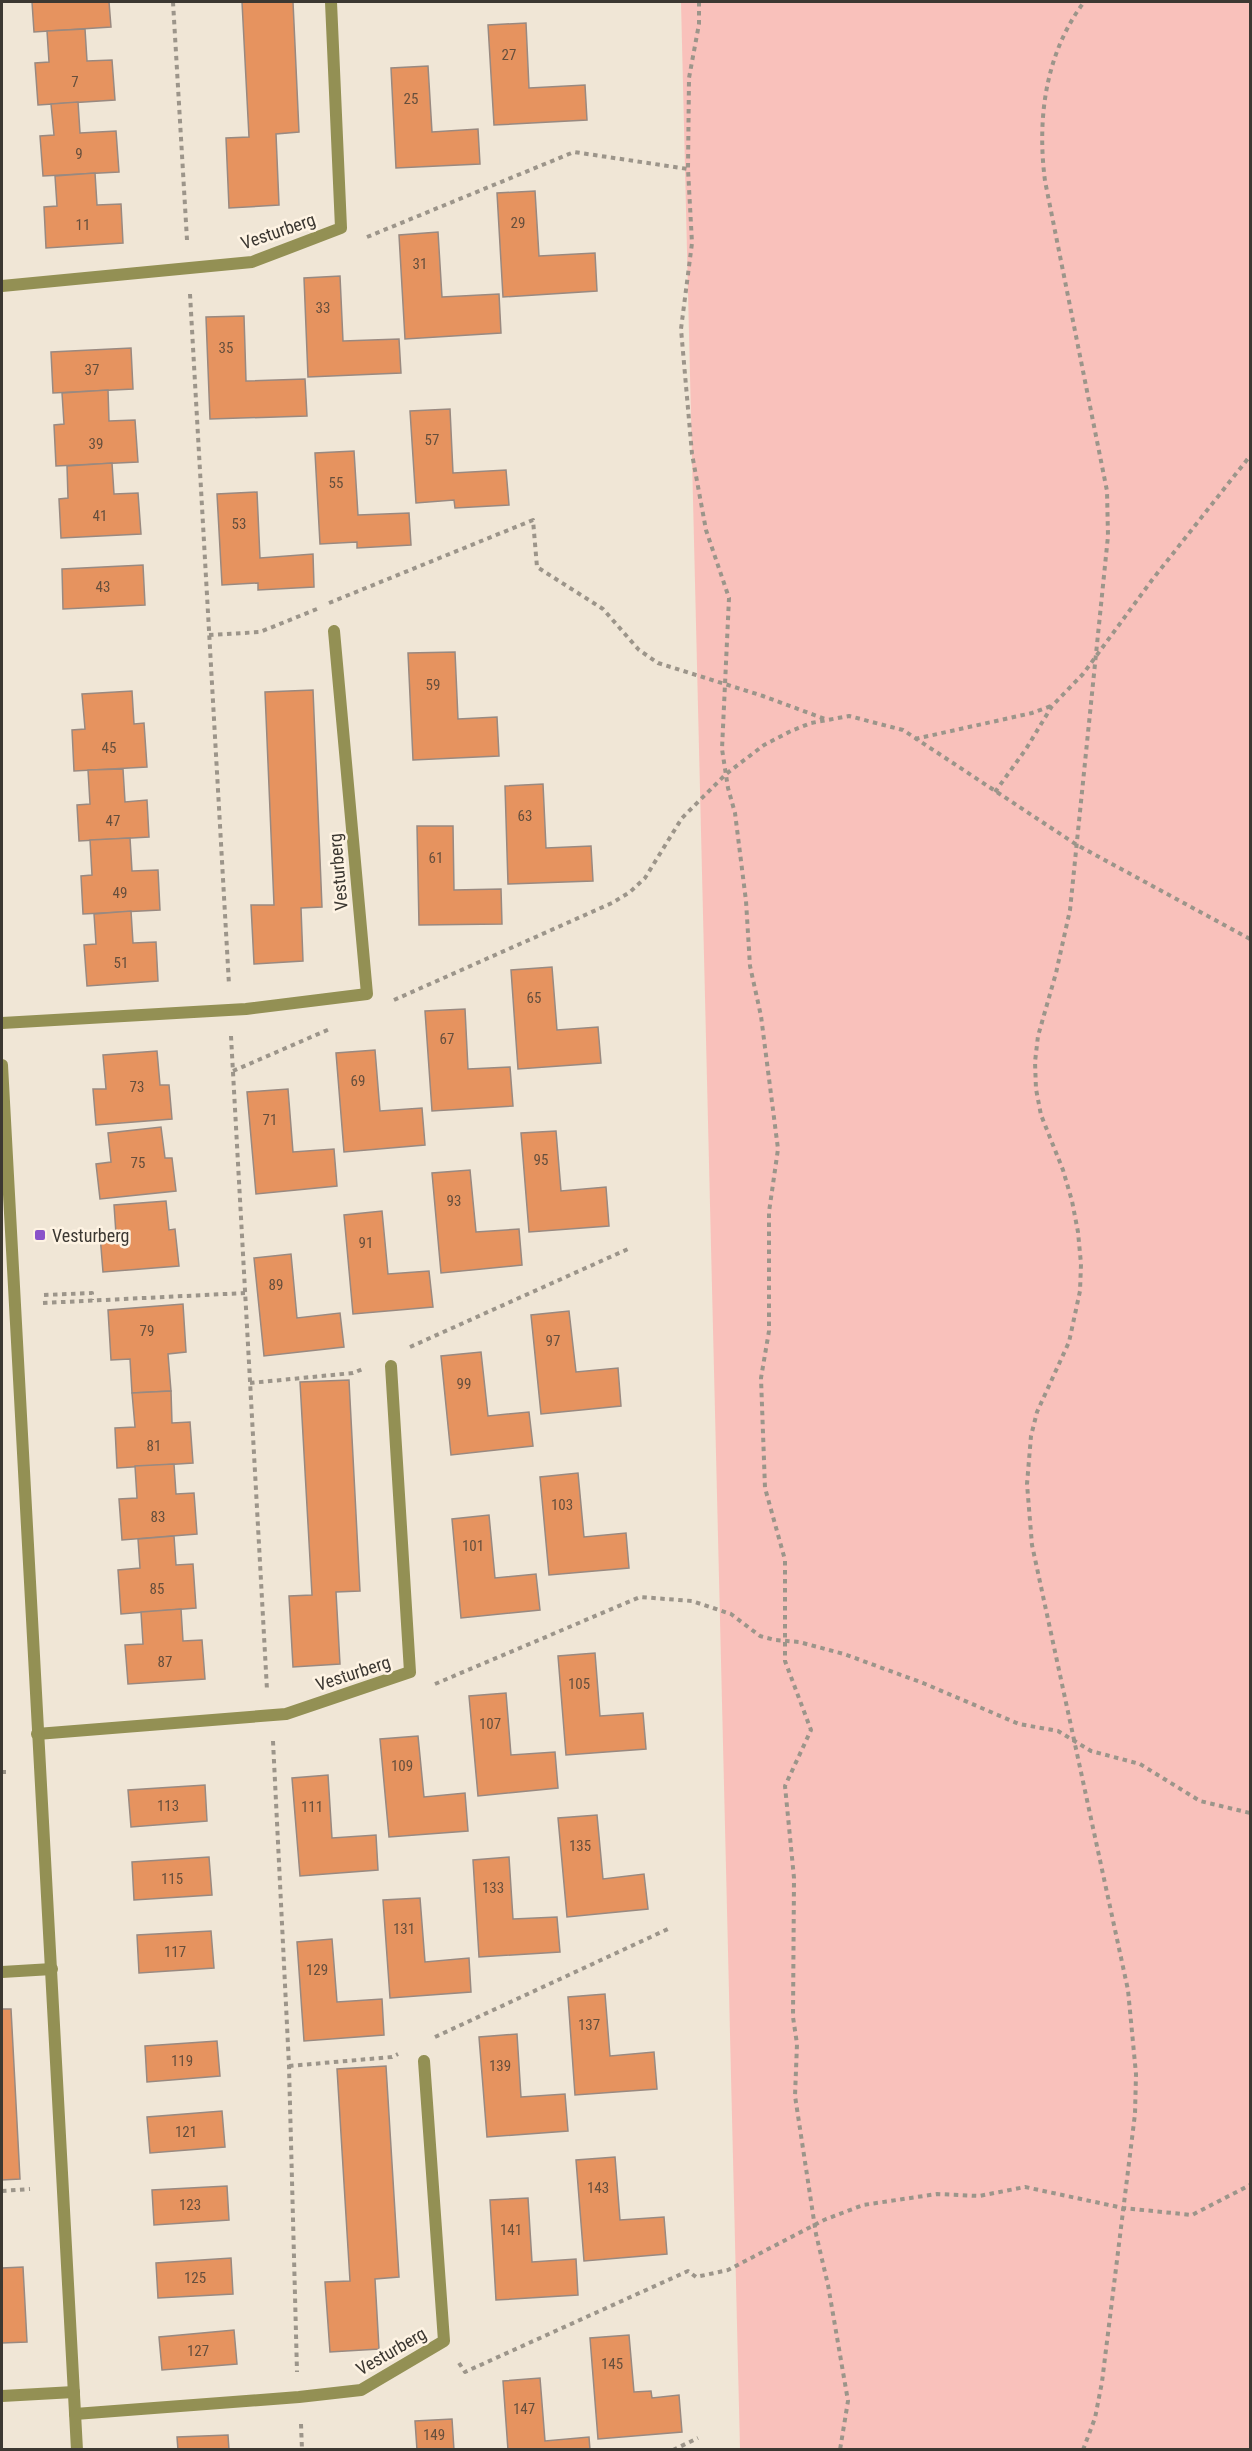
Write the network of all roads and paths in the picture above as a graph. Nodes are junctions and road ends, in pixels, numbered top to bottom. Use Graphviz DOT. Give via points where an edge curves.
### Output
graph roads {
  1 [pos="173,2"];
  2 [pos="331,2"];
  3 [pos="699,2"];
  4 [pos="1084,2"];
  5 [pos="688,169"];
  6 [pos="360,240"];
  7 [pos="188,250"];
  8 [pos="2,286"];
  9 [pos="190,288"];
  10 [pos="1251,456"];
  11 [pos="334,631"];
  12 [pos="209,635"];
  13 [pos="1097,655"];
  14 [pos="724,684"];
  15 [pos="1052,706"];
  16 [pos="826,719"];
  17 [pos="915,739"];
  18 [pos="726,774"];
  19 [pos="995,792"];
  20 [pos="1077,845"];
  21 [pos="1251,939"];
  22 [pos="230,990"];
  23 [pos="388,1003"];
  24 [pos="2,1023"];
  25 [pos="336,1026"];
  26 [pos="231,1029"];
  27 [pos="2,1065"];
  28 [pos="233,1071"];
  29 [pos="3,1137"];
  30 [pos="628,1249"];
  31 [pos="246,1293"];
  32 [pos="44,1295"];
  33 [pos="92,1300"];
  34 [pos="39,1303"];
  35 [pos="401,1352"];
  36 [pos="372,1365"];
  37 [pos="391,1366"];
  38 [pos="250,1383"];
  39 [pos="784,1640"];
  40 [pos="425,1688"];
  41 [pos="267,1694"];
  42 [pos="272,1731"];
  43 [pos="37,1734"];
  44 [pos="1074,1742"];
  45 [pos="1251,1813"];
  46 [pos="668,1929"];
  47 [pos="51,1969"];
  48 [pos="2,1972"];
  49 [pos="433,2038"];
  50 [pos="402,2052"];
  51 [pos="424,2061"];
  52 [pos="289,2066"];
  53 [pos="1251,2185"];
  54 [pos="30,2189"];
  55 [pos="2,2191"];
  56 [pos="1123,2208"];
  57 [pos="815,2225"];
  58 [pos="465,2372"];
  59 [pos="297,2379"];
  60 [pos="74,2392"];
  61 [pos="2,2396"];
  62 [pos="75,2414"];
  63 [pos="300,2415"];
  64 [pos="698,2438"];
  65 [pos="77,2450"];
  66 [pos="302,2450"];
  67 [pos="673,2450"];
  68 [pos="840,2450"];
  69 [pos="1083,2450"];
  1 -- 7 [label="path"];
  2 -- 8 [label="street, Vesturberg" via="341,228 252,262"];
  3 -- 5 [label="path" via="689,78"];
  4 -- 13 [label="path" via="1054,62 1046,91 1041,152 1107,491 1108,536"];
  5 -- 6 [label="path" via="574,152"];
  5 -- 14 [label="path" via="692,243 681,329 692,454 706,530 729,598"];
  9 -- 12 [label="path"];
  10 -- 13 [label="path"];
  11 -- 24 [label="street, Vesturberg" via="367,994 246,1009"];
  12 -- 14 [label="path" via="260,632 532,520 537,567 603,609 639,650 658,663"];
  12 -- 22 [label="path"];
  13 -- 15 [label="path"];
  13 -- 20 [label="path"];
  14 -- 16 [label="path"];
  14 -- 18 [label="path" via="722,749"];
  15 -- 17 [label="path"];
  15 -- 19 [label="path"];
  16 -- 17 [label="path" via="849,716 903,730"];
  16 -- 18 [label="path" via="764,745"];
  17 -- 19 [label="path"];
  18 -- 23 [label="path" via="682,818 645,878 630,892"];
  18 -- 39 [label="path" via="735,813 750,966 761,1016 778,1149 769,1212 770,1330 761,1378 765,1488 785,1560"];
  19 -- 20 [label="path"];
  20 -- 21 [label="path"];
  20 -- 44 [label="path" via="1070,910 1035,1062 1041,1115 1072,1201 1078,1232 1080,1291 1069,1342 1037,1412 1027,1484 1032,1545"];
  25 -- 28 [label="path"];
  26 -- 28 [label="path"];
  27 -- 29 [label="street"];
  28 -- 31 [label="path"];
  29 -- 43 [label="street"];
  30 -- 35 [label="path"];
  31 -- 33 [label="path"];
  31 -- 38 [label="path"];
  32 -- 33 [label="path" via="92,1293"];
  33 -- 34 [label="path"];
  36 -- 38 [label="path" via="353,1373"];
  37 -- 43 [label="street, Vesturberg" via="410,1672 286,1714"];
  38 -- 41 [label="path"];
  39 -- 40 [label="path" via="760,1636 730,1614 692,1601 640,1597"];
  39 -- 44 [label="path" via="844,1654 1019,1724 1058,1731"];
  39 -- 57 [label="path" via="785,1661 811,1730 785,1786 794,1878 795,2096"];
  42 -- 52 [label="path"];
  43 -- 47 [label="street"];
  44 -- 45 [label="path" via="1090,1751 1140,1764 1200,1801"];
  44 -- 56 [label="path" via="1128,1990 1136,2074"];
  46 -- 49 [label="path"];
  47 -- 48 [label="street"];
  47 -- 60 [label="street"];
  50 -- 52 [label="path" via="392,2057"];
  51 -- 62 [label="street, Vesturberg" via="444,2341 361,2390"];
  52 -- 59 [label="path"];
  53 -- 56 [label="path" via="1192,2215"];
  54 -- 55 [label="path"];
  56 -- 57 [label="path" via="1025,2187 979,2196 937,2194 863,2205"];
  56 -- 69 [label="path" via="1102,2382"];
  57 -- 58 [label="path" via="728,2270 696,2277 688,2271"];
  57 -- 68 [label="path" via="848,2401"];
  60 -- 61 [label="street"];
  60 -- 62 [label="street"];
  62 -- 65 [label="street"];
  63 -- 66 [label="path"];
  64 -- 67 [label="path"];
}
